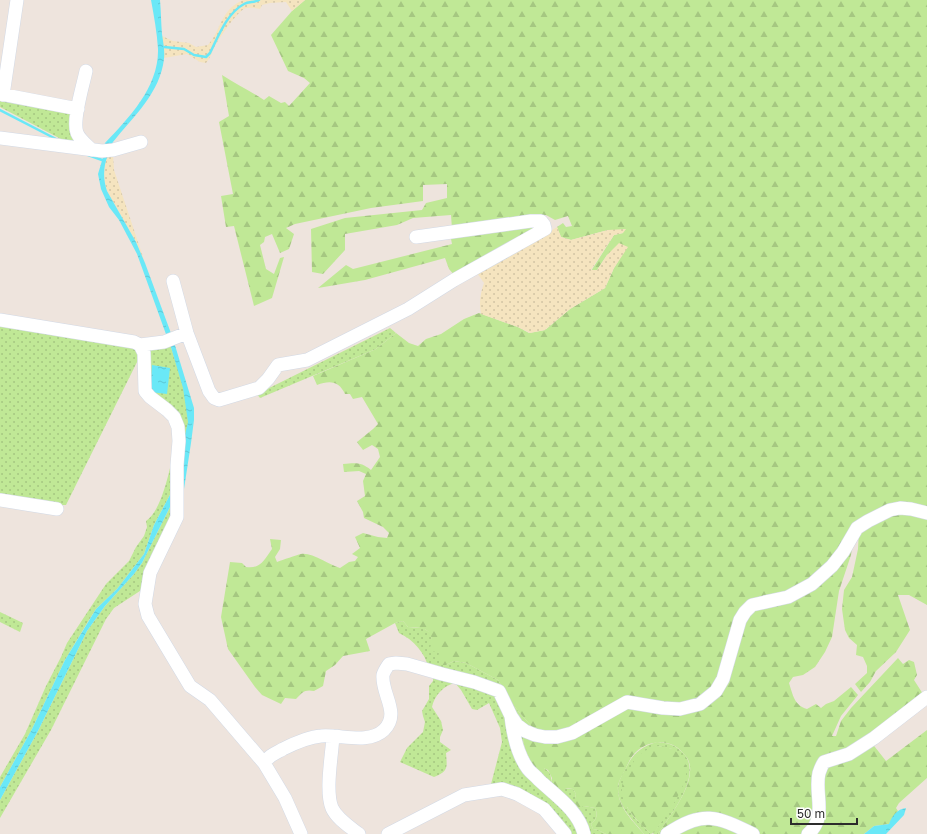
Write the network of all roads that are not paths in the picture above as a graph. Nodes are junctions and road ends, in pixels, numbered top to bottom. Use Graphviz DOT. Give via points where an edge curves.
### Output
graph roads {
  1 [pos="17,0"];
  2 [pos="86,72"];
  3 [pos="1,95"];
  4 [pos="78,109"];
  5 [pos="0,138"];
  6 [pos="141,142"];
  7 [pos="102,150"];
  8 [pos="416,237"];
  9 [pos="173,281"];
  10 [pos="0,320"];
  11 [pos="183,334"];
  12 [pos="140,346"];
  13 [pos="0,500"];
  14 [pos="56,509"];
  15 [pos="927,513"];
  16 [pos="927,697"];
  17 [pos="511,716"];
  18 [pos="333,736"];
  19 [pos="264,763"];
  20 [pos="301,834"];
  21 [pos="359,834"];
  22 [pos="388,834"];
  23 [pos="565,834"];
  24 [pos="584,834"];
  25 [pos="667,834"];
  26 [pos="753,834"];
  27 [pos="808,834"];
  1 -- 3 [label="street"];
  2 -- 4 [label="street"];
  3 -- 4 [label="street"];
  4 -- 7 [label="street" via="78,134 82,140"];
  5 -- 7 [label="street"];
  6 -- 7 [label="street"];
  8 -- 11 [label="street" via="531,221 541,221 546,229 454,280 408,309 307,360 278,365 259,388 219,400 214,398 210,391"];
  9 -- 11 [label="street"];
  10 -- 12 [label="street" via="113,338 134,342"];
  11 -- 12 [label="street" via="164,342"];
  12 -- 19 [label="street" via="144,353 145,391 174,418 178,427 179,442 177,517 150,573 145,604 148,616 190,686 210,700"];
  13 -- 14 [label="street"];
  15 -- 17 [label="street" via="900,508 868,521 857,528 832,566 812,584 788,597 752,605 740,620 723,679 716,691 700,704 680,709 627,702 572,733 557,737 534,735 517,725"];
  16 -- 27 [label="street" via="849,754 824,762 819,774 819,812"];
  17 -- 18 [label="street" via="500,690 396,663 390,664 384,673 391,718 383,730 367,737"];
  17 -- 24 [label="street" via="513,736 528,769 577,818"];
  18 -- 19 [label="street" via="309,738 268,757"];
  18 -- 21 [label="street" via="329,795 332,809"];
  19 -- 20 [label="street" via="285,798"];
  22 -- 23 [label="street" via="464,795 502,789 544,809"];
  25 -- 26 [label="street" via="692,820 706,818 720,820"];
}
